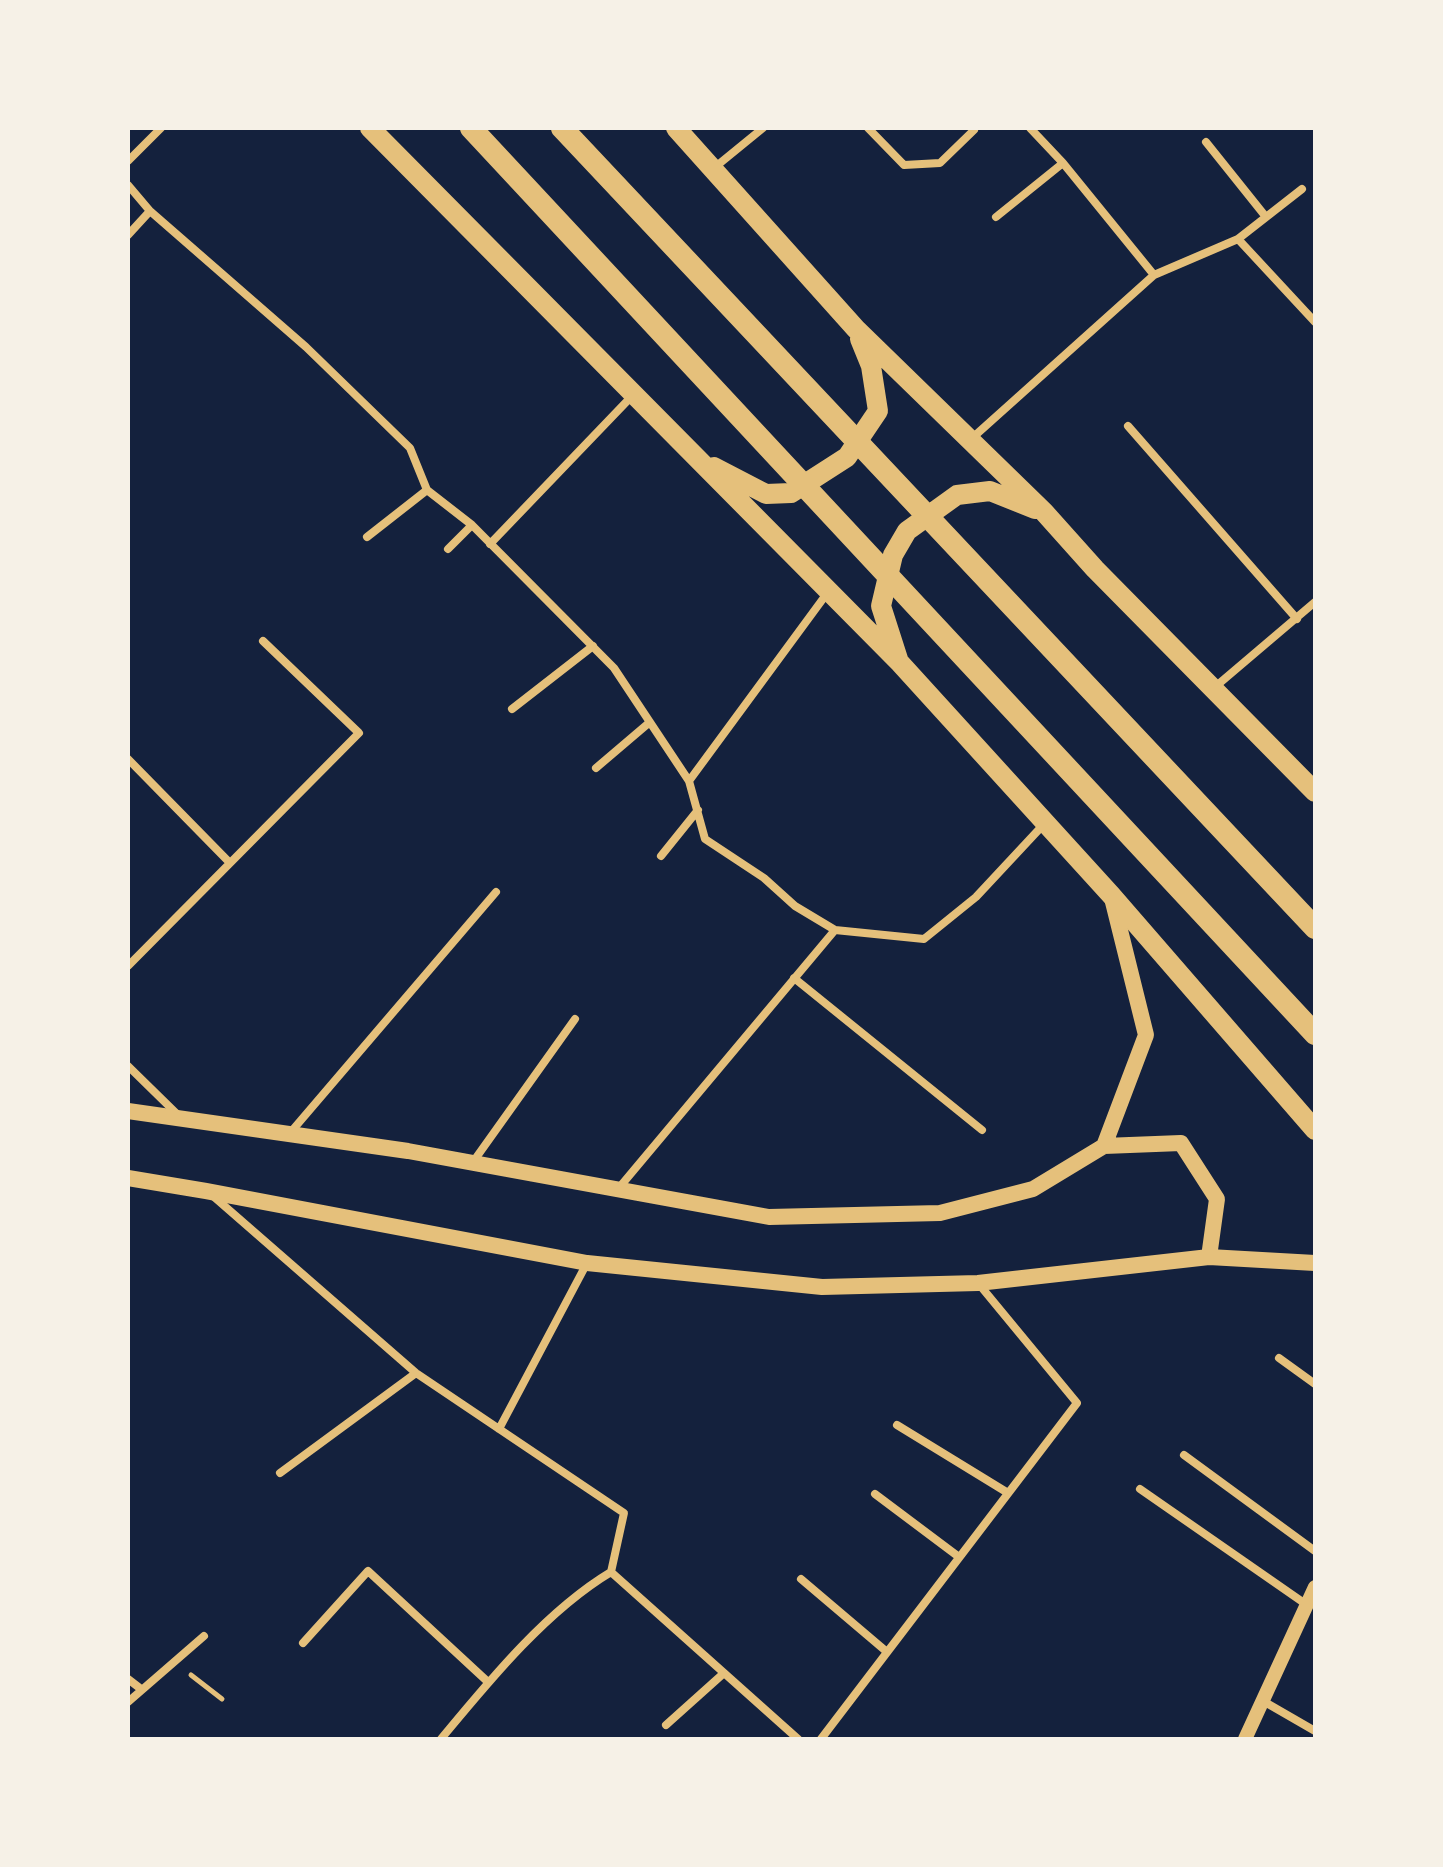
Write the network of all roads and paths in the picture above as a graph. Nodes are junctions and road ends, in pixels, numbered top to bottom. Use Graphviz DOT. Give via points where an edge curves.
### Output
graph roads {
  1 [pos="161,128"];
  2 [pos="370,128"];
  3 [pos="471,128"];
  4 [pos="562,128"];
  5 [pos="676,128"];
  6 [pos="763,128"];
  7 [pos="868,128"];
  8 [pos="1030,128"];
  9 [pos="974,130"];
  10 [pos="1206,142"];
  11 [pos="128,161"];
  12 [pos="1063,163"];
  13 [pos="713,169"];
  14 [pos="128,185"];
  15 [pos="1302,189"];
  16 [pos="150,211"];
  17 [pos="996,217"];
  18 [pos="1266,217"];
  19 [pos="128,235"];
  20 [pos="1238,239"];
  21 [pos="1154,275"];
  22 [pos="1315,322"];
  23 [pos="856,329"];
  24 [pos="633,396"];
  25 [pos="1128,426"];
  26 [pos="970,441"];
  27 [pos="700,460"];
  28 [pos="427,490"];
  29 [pos="1044,512"];
  30 [pos="472,525"];
  31 [pos="367,537"];
  32 [pos="490,544"];
  33 [pos="448,549"];
  34 [pos="829,592"];
  35 [pos="1315,602"];
  36 [pos="1297,619"];
  37 [pos="263,641"];
  38 [pos="593,646"];
  39 [pos="900,663"];
  40 [pos="1215,688"];
  41 [pos="512,709"];
  42 [pos="650,722"];
  43 [pos="128,759"];
  44 [pos="596,768"];
  45 [pos="689,781"];
  46 [pos="1315,792"];
  47 [pos="698,810"];
  48 [pos="1045,822"];
  49 [pos="661,856"];
  50 [pos="230,863"];
  51 [pos="496,892"];
  52 [pos="1112,896"];
  53 [pos="1315,928"];
  54 [pos="835,930"];
  55 [pos="128,966"];
  56 [pos="794,978"];
  57 [pos="575,1019"];
  58 [pos="1315,1034"];
  59 [pos="128,1066"];
  60 [pos="128,1111"];
  61 [pos="182,1119"];
  62 [pos="982,1130"];
  63 [pos="1315,1130"];
  64 [pos="290,1134"];
  65 [pos="1104,1146"];
  66 [pos="472,1163"];
  67 [pos="128,1178"];
  68 [pos="617,1189"];
  69 [pos="206,1191"];
  70 [pos="1209,1257"];
  71 [pos="587,1263"];
  72 [pos="1315,1263"];
  73 [pos="978,1283"];
  74 [pos="1279,1358"];
  75 [pos="416,1373"];
  76 [pos="1315,1384"];
  77 [pos="897,1425"];
  78 [pos="499,1429"];
  79 [pos="1184,1455"];
  80 [pos="280,1473"];
  81 [pos="1140,1489"];
  82 [pos="1008,1493"];
  83 [pos="875,1494"];
  84 [pos="1315,1551"];
  85 [pos="959,1557"];
  86 [pos="611,1572"];
  87 [pos="801,1579"];
  88 [pos="1315,1587"];
  89 [pos="1307,1605"];
  90 [pos="204,1636"];
  91 [pos="303,1643"];
  92 [pos="887,1652"];
  93 [pos="173,1661"];
  94 [pos="724,1673"];
  95 [pos="128,1679"];
  96 [pos="488,1682"];
  97 [pos="141,1689"];
  98 [pos="222,1699"];
  99 [pos="1263,1701"];
  100 [pos="128,1702"];
  101 [pos="666,1725"];
  102 [pos="1315,1731"];
  103 [pos="792,1737"];
  104 [pos="441,1739"];
  105 [pos="821,1739"];
  106 [pos="1245,1739"];
  1 -- 11 [label="street"];
  2 -- 24 [label="main road"];
  3 -- 58 [label="highway"];
  4 -- 53 [label="highway"];
  5 -- 13 [label="main road"];
  6 -- 13 [label="street"];
  7 -- 9 [label="street" via="904,165 940,163"];
  8 -- 12 [label="street"];
  10 -- 18 [label="street"];
  12 -- 17 [label="street"];
  12 -- 21 [label="street"];
  13 -- 23 [label="main road"];
  14 -- 16 [label="street"];
  15 -- 18 [label="street"];
  16 -- 19 [label="street"];
  16 -- 28 [label="street" via="306,347 410,448"];
  18 -- 20 [label="street"];
  20 -- 21 [label="street"];
  20 -- 22 [label="street"];
  21 -- 26 [label="street"];
  23 -- 26 [label="main road"];
  23 -- 27 [label="main road" via="871,366 878,411 847,457 791,493 766,494"];
  24 -- 27 [label="main road"];
  24 -- 32 [label="street"];
  25 -- 36 [label="street"];
  26 -- 29 [label="main road"];
  27 -- 34 [label="main road"];
  28 -- 30 [label="street"];
  28 -- 31 [label="street"];
  29 -- 39 [label="main road" via="990,491 957,495 907,531 893,555 881,606"];
  29 -- 40 [label="main road"];
  30 -- 32 [label="street"];
  30 -- 33 [label="street"];
  32 -- 38 [label="street"];
  34 -- 39 [label="main road"];
  34 -- 45 [label="street"];
  35 -- 36 [label="street"];
  36 -- 40 [label="street"];
  37 -- 50 [label="street" via="359,733"];
  38 -- 41 [label="street"];
  38 -- 42 [label="street"];
  39 -- 48 [label="main road"];
  40 -- 46 [label="main road"];
  42 -- 44 [label="street"];
  42 -- 45 [label="street"];
  43 -- 50 [label="street"];
  45 -- 47 [label="street"];
  47 -- 49 [label="street"];
  47 -- 54 [label="street" via="705,839"];
  48 -- 52 [label="main road"];
  48 -- 54 [label="street" via="976,897 924,939"];
  50 -- 55 [label="street"];
  51 -- 64 [label="street"];
  52 -- 63 [label="main road"];
  52 -- 65 [label="main road" via="1146,1035"];
  54 -- 56 [label="street"];
  56 -- 62 [label="street"];
  56 -- 68 [label="street"];
  57 -- 66 [label="street"];
  59 -- 61 [label="street"];
  60 -- 61 [label="main road"];
  61 -- 64 [label="main road"];
  64 -- 66 [label="main road"];
  65 -- 68 [label="main road" via="1033,1189 940,1213 769,1217"];
  65 -- 70 [label="main road" via="1181,1143 1217,1199"];
  66 -- 68 [label="main road"];
  67 -- 69 [label="main road"];
  69 -- 71 [label="main road"];
  69 -- 75 [label="street"];
  70 -- 72 [label="main road"];
  70 -- 73 [label="main road"];
  71 -- 73 [label="main road" via="822,1287"];
  71 -- 78 [label="street"];
  73 -- 82 [label="street" via="1077,1403"];
  74 -- 76 [label="street"];
  75 -- 78 [label="street"];
  75 -- 80 [label="street"];
  77 -- 82 [label="street"];
  78 -- 86 [label="street" via="624,1513"];
  79 -- 84 [label="street"];
  81 -- 89 [label="street"];
  82 -- 85 [label="street"];
  83 -- 85 [label="street"];
  85 -- 92 [label="street"];
  86 -- 94 [label="street"];
  86 -- 96 [label="street" via="580,1590"];
  87 -- 92 [label="street"];
  88 -- 89 [label="street"];
  89 -- 99 [label="street"];
  90 -- 93 [label="street"];
  91 -- 96 [label="street" via="368,1571"];
  92 -- 105 [label="street"];
  93 -- 97 [label="street"];
  93 -- 98 [label="path"];
  94 -- 101 [label="street"];
  94 -- 103 [label="street"];
  95 -- 97 [label="street"];
  96 -- 104 [label="street"];
  97 -- 100 [label="street"];
  99 -- 102 [label="street"];
  99 -- 106 [label="street"];
}
